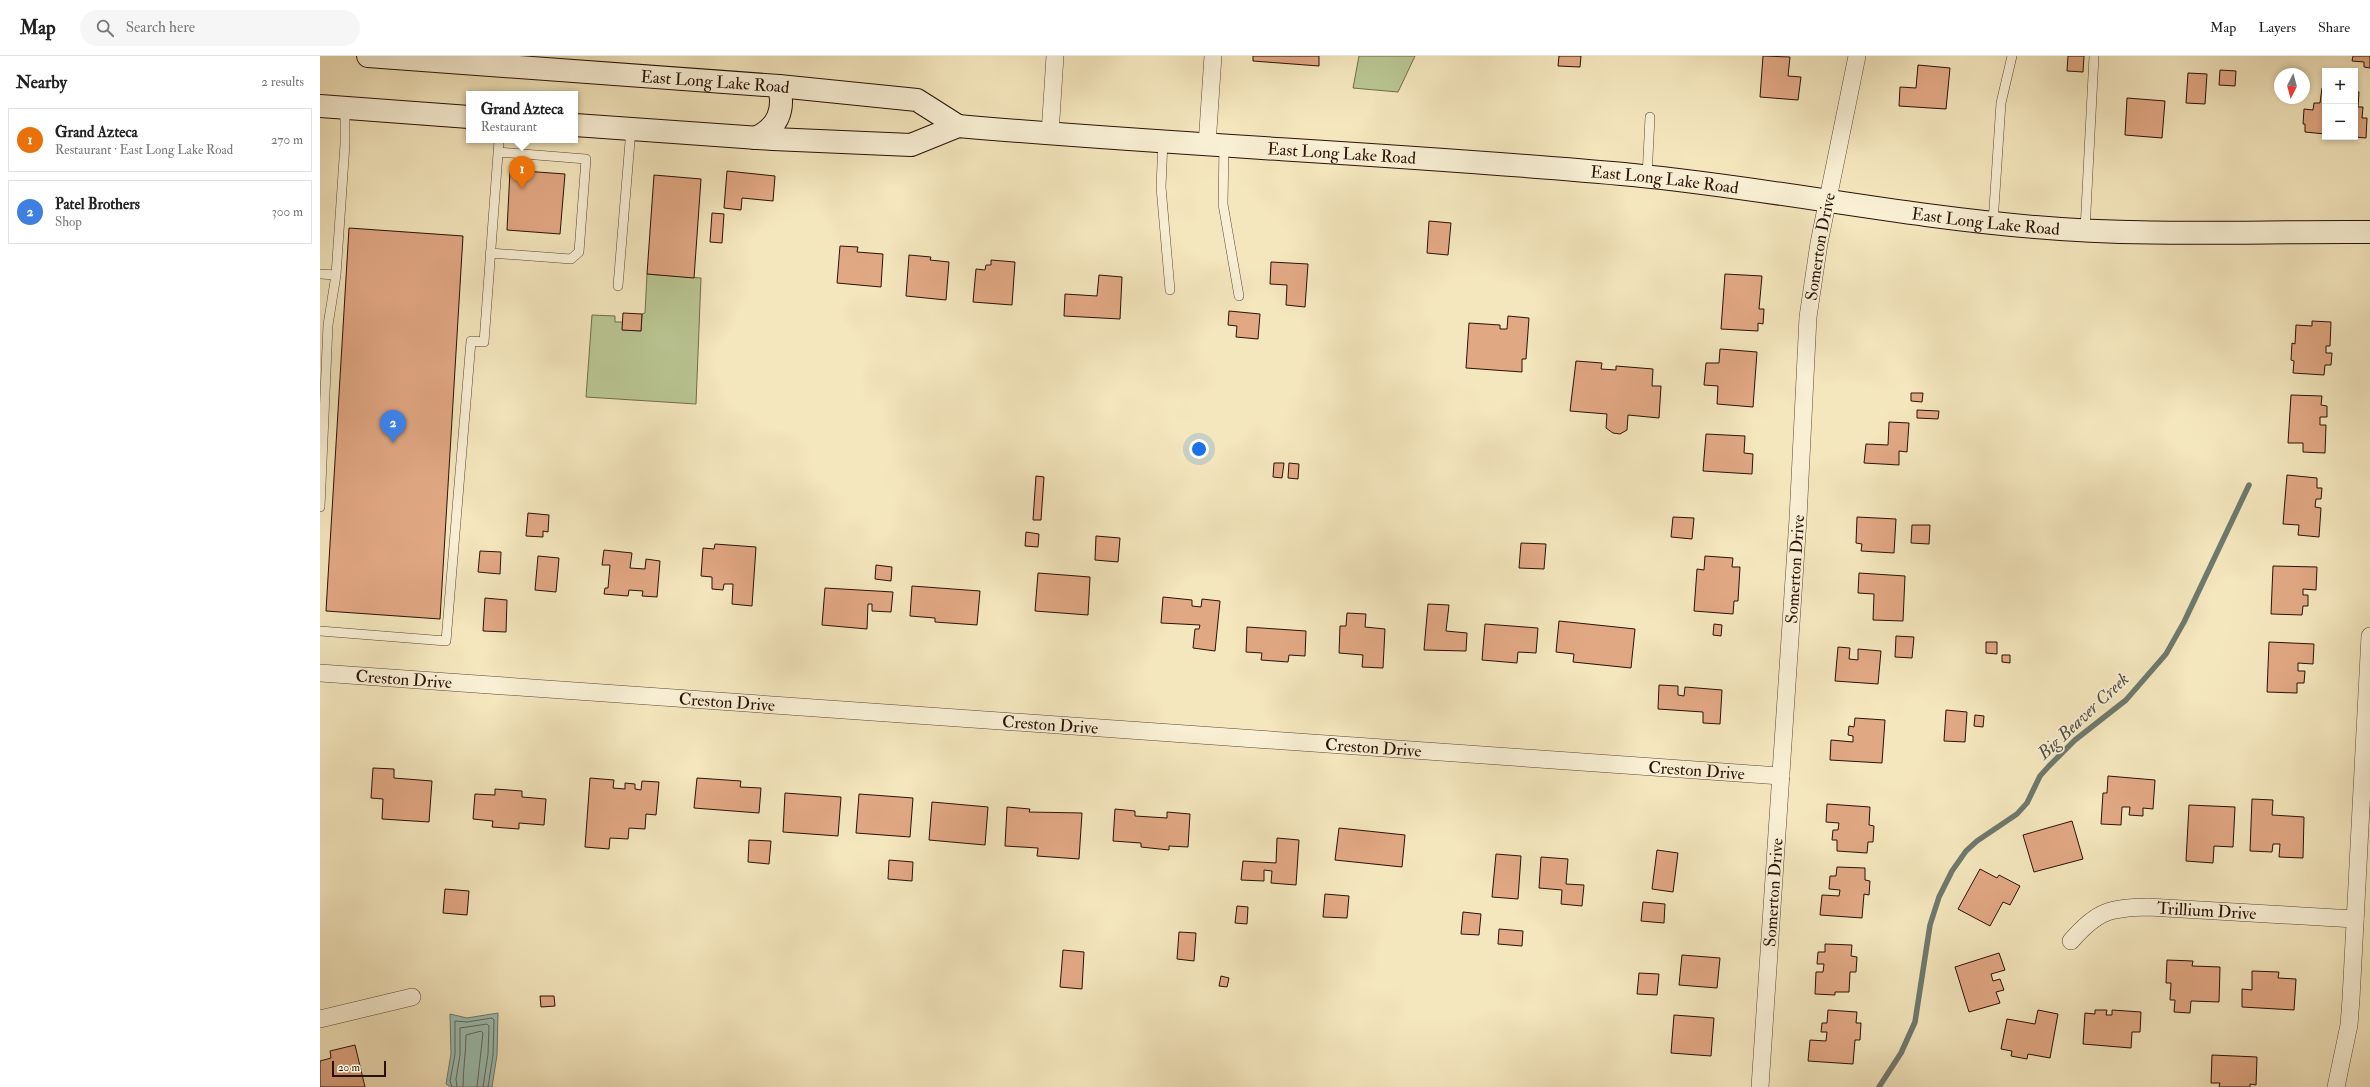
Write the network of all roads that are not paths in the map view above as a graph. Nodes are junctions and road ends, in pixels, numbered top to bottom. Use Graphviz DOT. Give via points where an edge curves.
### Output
graph roads {
  1 [pos="368,56"];
  2 [pos="1055,56"];
  3 [pos="1213,56"];
  4 [pos="1857,56"];
  5 [pos="2012,56"];
  6 [pos="2094,56"];
  7 [pos="400,57"];
  8 [pos="505,61"];
  9 [pos="779,86"];
  10 [pos="320,106"];
  11 [pos="345,108"];
  12 [pos="466,117"];
  13 [pos="1650,117"];
  14 [pos="578,125"];
  15 [pos="958,126"];
  16 [pos="631,129"];
  17 [pos="1050,134"];
  18 [pos="755,138"];
  19 [pos="1163,141"];
  20 [pos="499,143"];
  21 [pos="1216,145"];
  22 [pos="498,152"];
  23 [pos="1647,177"];
  24 [pos="1827,200"];
  25 [pos="1993,224"];
  26 [pos="2085,230"];
  27 [pos="2370,232"];
  28 [pos="490,252"];
  29 [pos="320,274"];
  30 [pos="336,275"];
  31 [pos="618,286"];
  32 [pos="1170,290"];
  33 [pos="1239,296"];
  34 [pos="320,507"];
  35 [pos="320,631"];
  36 [pos="2370,636"];
  37 [pos="320,674"];
  38 [pos="1781,776"];
  39 [pos="2355,919"];
  40 [pos="2071,942"];
  41 [pos="412,997"];
  42 [pos="320,1020"];
  43 [pos="1760,1087"];
  44 [pos="2336,1087"];
  1 -- 7 [label="main road, East Long Lake Road"];
  2 -- 17 [label="street"];
  3 -- 21 [label="street"];
  4 -- 24 [label="street, Somerton Drive"];
  5 -- 25 [label="lane" via="2000,103"];
  6 -- 26 [label="lane"];
  7 -- 8 [label="main road, East Long Lake Road"];
  8 -- 9 [label="main road, East Long Lake Road"];
  9 -- 15 [label="main road, East Long Lake Road" via="917,100"];
  9 -- 18 [label="main road" via="782,103 777,120 767,133"];
  10 -- 11 [label="main road"];
  11 -- 12 [label="main road"];
  11 -- 30 [label="lane"];
  13 -- 23 [label="lane"];
  14 -- 16 [label="main road, East Long Lake Road"];
  15 -- 17 [label="main road, East Long Lake Road"];
  15 -- 18 [label="main road, East Long Lake Road" via="911,145"];
  16 -- 18 [label="main road, East Long Lake Road"];
  16 -- 31 [label="lane"];
  17 -- 19 [label="main road, East Long Lake Road"];
  19 -- 21 [label="main road, East Long Lake Road"];
  19 -- 32 [label="lane" via="1161,187"];
  20 -- 22 [label="lane"];
  21 -- 23 [label="main road, East Long Lake Road"];
  21 -- 33 [label="lane"];
  22 -- 28 [label="lane"];
  22 -- 28 [label="lane" via="586,159 579,252 571,259"];
  23 -- 24 [label="main road, East Long Lake Road" via="1759,189"];
  24 -- 25 [label="main road, East Long Lake Road"];
  24 -- 38 [label="street, Somerton Drive" via="1808,317"];
  25 -- 26 [label="main road, East Long Lake Road"];
  26 -- 27 [label="main road, East Long Lake Road" via="2167,234"];
  28 -- 35 [label="lane" via="484,342 471,341 446,641"];
  29 -- 30 [label="lane"];
  30 -- 34 [label="lane" via="328,324"];
  36 -- 39 [label="street"];
  37 -- 38 [label="street, Creston Drive"];
  38 -- 43 [label="street, Somerton Drive"];
  39 -- 40 [label="street, Trillium Drive" via="2116,908 2098,915 2083,927"];
  39 -- 44 [label="street" via="2349,1025"];
  41 -- 42 [label="street"];
}
